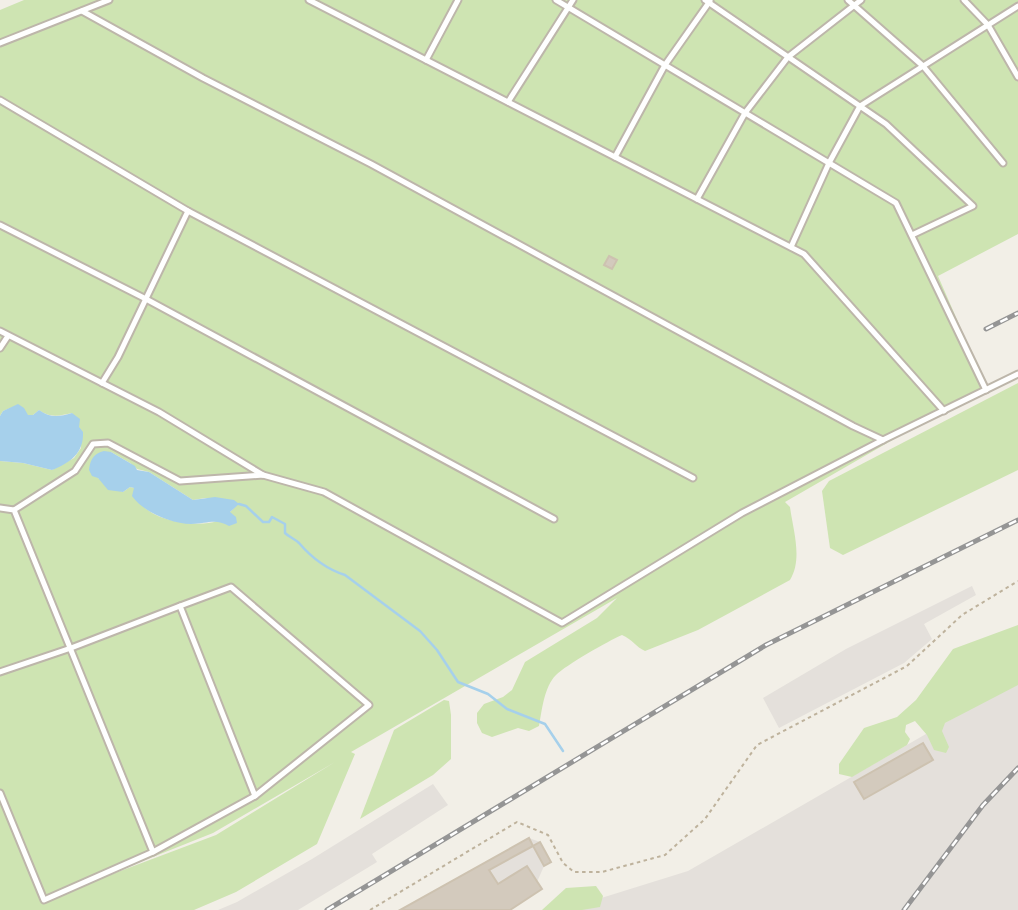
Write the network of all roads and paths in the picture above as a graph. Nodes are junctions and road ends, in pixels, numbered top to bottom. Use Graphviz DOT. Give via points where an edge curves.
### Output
graph roads {
  1 [pos="109,0"];
  2 [pos="309,0"];
  3 [pos="330,0"];
  4 [pos="458,0"];
  5 [pos="556,0"];
  6 [pos="573,0"];
  7 [pos="848,0"];
  8 [pos="861,0"];
  9 [pos="964,0"];
  10 [pos="708,1"];
  11 [pos="854,5"];
  12 [pos="1018,6"];
  13 [pos="568,7"];
  14 [pos="325,8"];
  15 [pos="82,11"];
  16 [pos="988,25"];
  17 [pos="0,43"];
  18 [pos="788,57"];
  19 [pos="426,60"];
  20 [pos="665,65"];
  21 [pos="923,66"];
  22 [pos="1018,77"];
  23 [pos="0,100"];
  24 [pos="508,102"];
  25 [pos="860,106"];
  26 [pos="745,113"];
  27 [pos="615,157"];
  28 [pos="829,163"];
  29 [pos="1003,163"];
  30 [pos="698,199"];
  31 [pos="188,211"];
  32 [pos="0,225"];
  33 [pos="912,236"];
  34 [pos="791,247"];
  35 [pos="146,299"];
  36 [pos="0,331"];
  37 [pos="8,336"];
  38 [pos="0,348"];
  39 [pos="1018,374"];
  40 [pos="102,383"];
  41 [pos="986,390"];
  42 [pos="944,411"];
  43 [pos="883,440"];
  44 [pos="263,475"];
  45 [pos="693,478"];
  46 [pos="0,508"];
  47 [pos="14,510"];
  48 [pos="554,519"];
  49 [pos="1018,581"];
  50 [pos="180,606"];
  51 [pos="71,648"];
  52 [pos="0,672"];
  53 [pos="0,793"];
  54 [pos="255,796"];
  55 [pos="153,852"];
  56 [pos="370,910"];
  1 -- 15 [label="lane"];
  2 -- 14 [label="lane"];
  3 -- 14 [label="lane"];
  4 -- 19 [label="lane"];
  5 -- 13 [label="lane"];
  6 -- 13 [label="lane"];
  7 -- 11 [label="lane"];
  8 -- 11 [label="lane"];
  9 -- 16 [label="lane"];
  10 -- 18 [label="lane"];
  10 -- 20 [label="lane"];
  11 -- 18 [label="lane"];
  11 -- 21 [label="lane"];
  12 -- 16 [label="lane"];
  13 -- 20 [label="lane"];
  13 -- 24 [label="lane"];
  14 -- 19 [label="lane"];
  15 -- 17 [label="lane"];
  15 -- 43 [label="lane"];
  16 -- 21 [label="lane"];
  16 -- 22 [label="lane"];
  18 -- 25 [label="lane"];
  18 -- 26 [label="lane"];
  19 -- 24 [label="lane"];
  20 -- 26 [label="lane"];
  20 -- 27 [label="lane"];
  21 -- 25 [label="lane"];
  21 -- 29 [label="lane"];
  23 -- 31 [label="lane"];
  24 -- 27 [label="lane"];
  25 -- 28 [label="lane"];
  25 -- 33 [label="lane" via="886,124 973,206"];
  26 -- 28 [label="lane"];
  26 -- 30 [label="lane"];
  27 -- 30 [label="lane"];
  28 -- 33 [label="lane" via="896,204"];
  28 -- 34 [label="lane"];
  30 -- 34 [label="lane"];
  31 -- 35 [label="lane"];
  31 -- 45 [label="lane"];
  32 -- 35 [label="lane"];
  33 -- 41 [label="lane"];
  34 -- 42 [label="lane" via="804,254"];
  35 -- 40 [label="lane"];
  35 -- 48 [label="lane"];
  36 -- 37 [label="lane"];
  37 -- 38 [label="lane"];
  37 -- 40 [label="lane"];
  39 -- 41 [label="lane"];
  40 -- 44 [label="lane"];
  41 -- 42 [label="lane"];
  42 -- 43 [label="lane"];
  43 -- 44 [label="lane" via="741,513 562,623 324,492"];
  44 -- 47 [label="lane" via="180,481 108,443 93,444 75,471"];
  46 -- 47 [label="lane"];
  47 -- 51 [label="lane"];
  49 -- 56 [label="path" via="962,615 907,666 757,745 705,819 665,855 602,872 575,872 564,863 548,835 517,822"];
  50 -- 51 [label="lane"];
  50 -- 54 [label="lane"];
  50 -- 54 [label="lane" via="231,587 369,705"];
  51 -- 52 [label="lane"];
  51 -- 55 [label="lane"];
  53 -- 55 [label="lane" via="44,900"];
  54 -- 55 [label="lane"];
}
